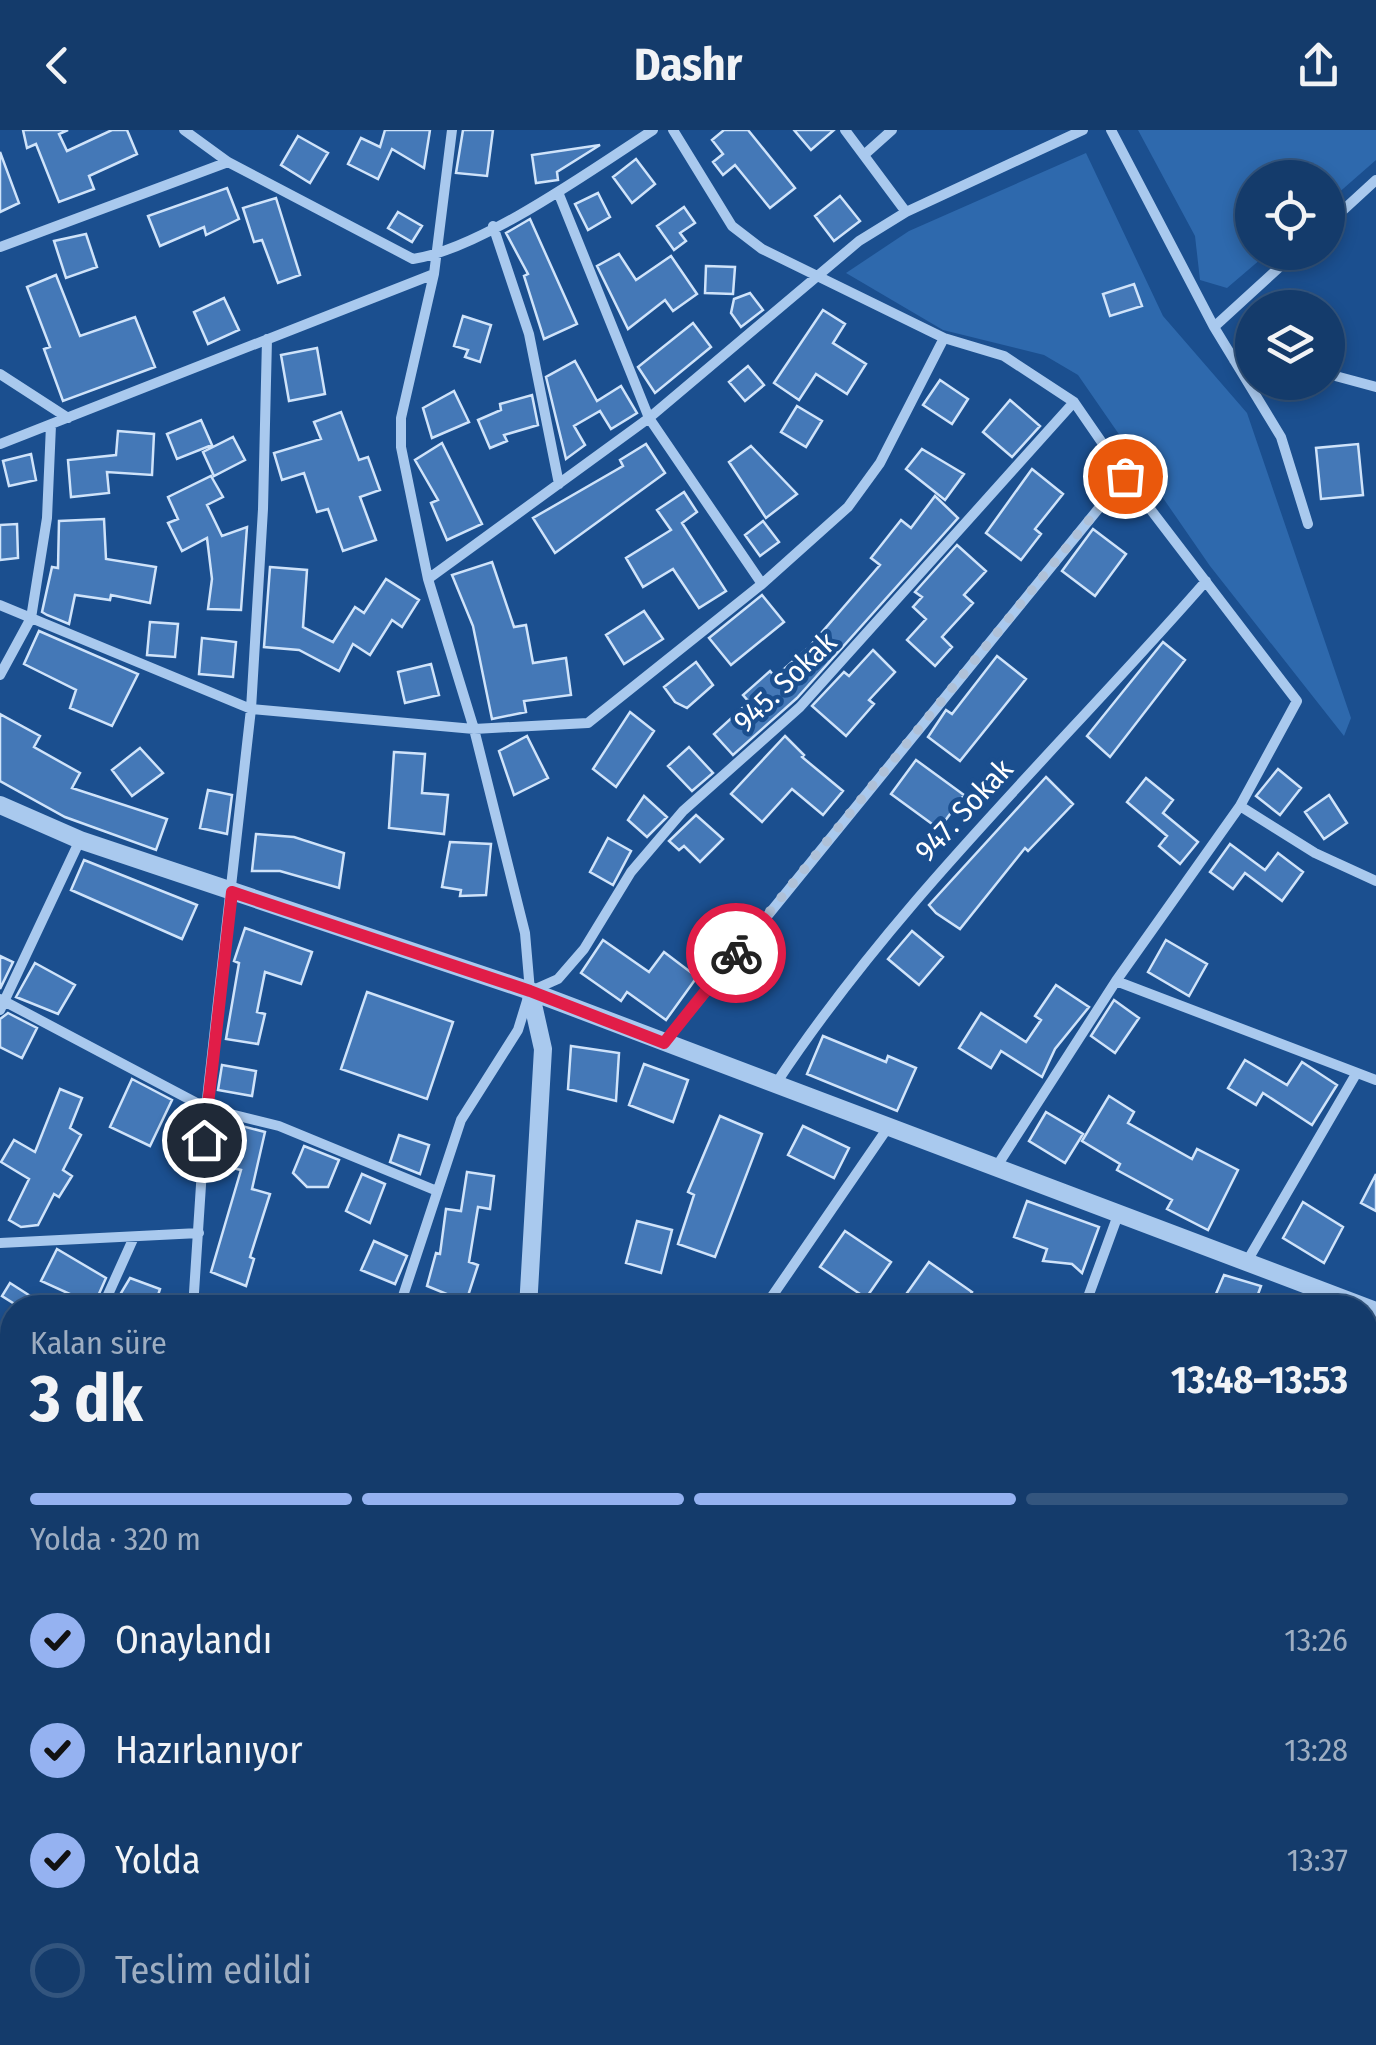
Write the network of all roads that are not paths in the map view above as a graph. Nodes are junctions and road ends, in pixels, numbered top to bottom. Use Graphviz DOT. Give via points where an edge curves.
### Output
graph roads {
  1 [pos="184,130"];
  2 [pos="452,130"];
  3 [pos="653,130"];
  4 [pos="673,130"];
  5 [pos="846,130"];
  6 [pos="892,130"];
  7 [pos="1083,130"];
  8 [pos="1112,130"];
  9 [pos="864,155"];
  10 [pos="228,162"];
  11 [pos="1376,180"];
  12 [pos="558,192"];
  13 [pos="1345,208"];
  14 [pos="906,212"];
  15 [pos="493,226"];
  16 [pos="0,246"];
  17 [pos="436,256"];
  18 [pos="1276,270"];
  19 [pos="434,274"];
  20 [pos="816,275"];
  21 [pos="1214,327"];
  22 [pos="944,338"];
  23 [pos="266,339"];
  24 [pos="1234,360"];
  25 [pos="0,374"];
  26 [pos="1345,379"];
  27 [pos="1376,387"];
  28 [pos="1074,402"];
  29 [pos="68,418"];
  30 [pos="649,418"];
  31 [pos="50,425"];
  32 [pos="0,444"];
  33 [pos="1125,476"];
  34 [pos="558,484"];
  35 [pos="1308,524"];
  36 [pos="428,578"];
  37 [pos="1206,581"];
  38 [pos="762,584"];
  39 [pos="0,606"];
  40 [pos="30,618"];
  41 [pos="0,675"];
  42 [pos="250,709"];
  43 [pos="474,729"];
  44 [pos="0,805"];
  45 [pos="1240,806"];
  46 [pos="80,840"];
  47 [pos="1376,881"];
  48 [pos="232,892"];
  49 [pos="1116,981"];
  50 [pos="530,991"];
  51 [pos="1,1003"];
  52 [pos="664,1043"];
  53 [pos="1356,1074"];
  54 [pos="1376,1080"];
  55 [pos="774,1085"];
  56 [pos="206,1108"];
  57 [pos="889,1126"];
  58 [pos="994,1170"];
  59 [pos="437,1191"];
  60 [pos="1118,1215"];
  61 [pos="200,1233"];
  62 [pos="134,1237"];
  63 [pos="0,1243"];
  64 [pos="1244,1265"];
  65 [pos="108,1295"];
  66 [pos="195,1295"];
  67 [pos="402,1295"];
  68 [pos="529,1295"];
  69 [pos="773,1295"];
  70 [pos="1089,1295"];
  71 [pos="1332,1295"];
  1 -- 10 [label="street"];
  2 -- 17 [label="street"];
  3 -- 12 [label="street"];
  4 -- 20 [label="street" via="732,226"];
  5 -- 9 [label="street"];
  6 -- 9 [label="street"];
  7 -- 14 [label="street"];
  8 -- 21 [label="street"];
  9 -- 14 [label="street"];
  10 -- 16 [label="street"];
  10 -- 17 [label="street" via="413,259"];
  11 -- 13 [label="street"];
  12 -- 15 [label="street"];
  12 -- 30 [label="street"];
  14 -- 20 [label="street"];
  15 -- 17 [label="street"];
  15 -- 34 [label="street" via="529,334"];
  17 -- 19 [label="street"];
  18 -- 21 [label="street"];
  19 -- 23 [label="street"];
  19 -- 36 [label="street" via="401,418"];
  20 -- 22 [label="street"];
  20 -- 30 [label="street"];
  21 -- 24 [label="street"];
  22 -- 28 [label="street" via="1004,356"];
  22 -- 38 [label="street" via="888,448 848,507"];
  23 -- 29 [label="street"];
  23 -- 42 [label="street"];
  24 -- 35 [label="street" via="1281,437"];
  25 -- 29 [label="street"];
  26 -- 27 [label="street"];
  28 -- 33 [label="street"];
  28 -- 50 [label="street, 945. Sokak" via="800,707 683,811 631,872 558,979"];
  29 -- 31 [label="street"];
  30 -- 34 [label="street"];
  30 -- 38 [label="street"];
  31 -- 32 [label="street"];
  31 -- 40 [label="street" via="47,518"];
  33 -- 37 [label="street"];
  33 -- 52 [label="street"];
  34 -- 36 [label="street"];
  36 -- 43 [label="street"];
  37 -- 45 [label="street" via="1297,700"];
  37 -- 55 [label="street, 947. Sokak" via="919,897"];
  38 -- 43 [label="street" via="588,723"];
  39 -- 40 [label="street"];
  40 -- 41 [label="street"];
  40 -- 42 [label="street"];
  42 -- 43 [label="street"];
  42 -- 48 [label="street"];
  43 -- 50 [label="street" via="525,933"];
  44 -- 46 [label="street"];
  45 -- 47 [label="street"];
  45 -- 49 [label="street"];
  46 -- 48 [label="street"];
  46 -- 51 [label="street"];
  48 -- 50 [label="street"];
  48 -- 56 [label="street"];
  49 -- 53 [label="street"];
  49 -- 58 [label="street"];
  50 -- 52 [label="street"];
  50 -- 59 [label="street" via="518,1030 461,1120"];
  50 -- 68 [label="street" via="543,1049"];
  51 -- 56 [label="street"];
  52 -- 55 [label="street"];
  53 -- 54 [label="street"];
  53 -- 64 [label="street"];
  55 -- 57 [label="street"];
  56 -- 59 [label="street" via="279,1126"];
  56 -- 61 [label="street"];
  57 -- 58 [label="street"];
  57 -- 69 [label="street"];
  58 -- 60 [label="street"];
  59 -- 67 [label="street"];
  60 -- 64 [label="street"];
  60 -- 70 [label="street"];
  61 -- 62 [label="street"];
  61 -- 66 [label="street"];
  62 -- 63 [label="street"];
  62 -- 65 [label="street"];
  64 -- 71 [label="street"];
}
